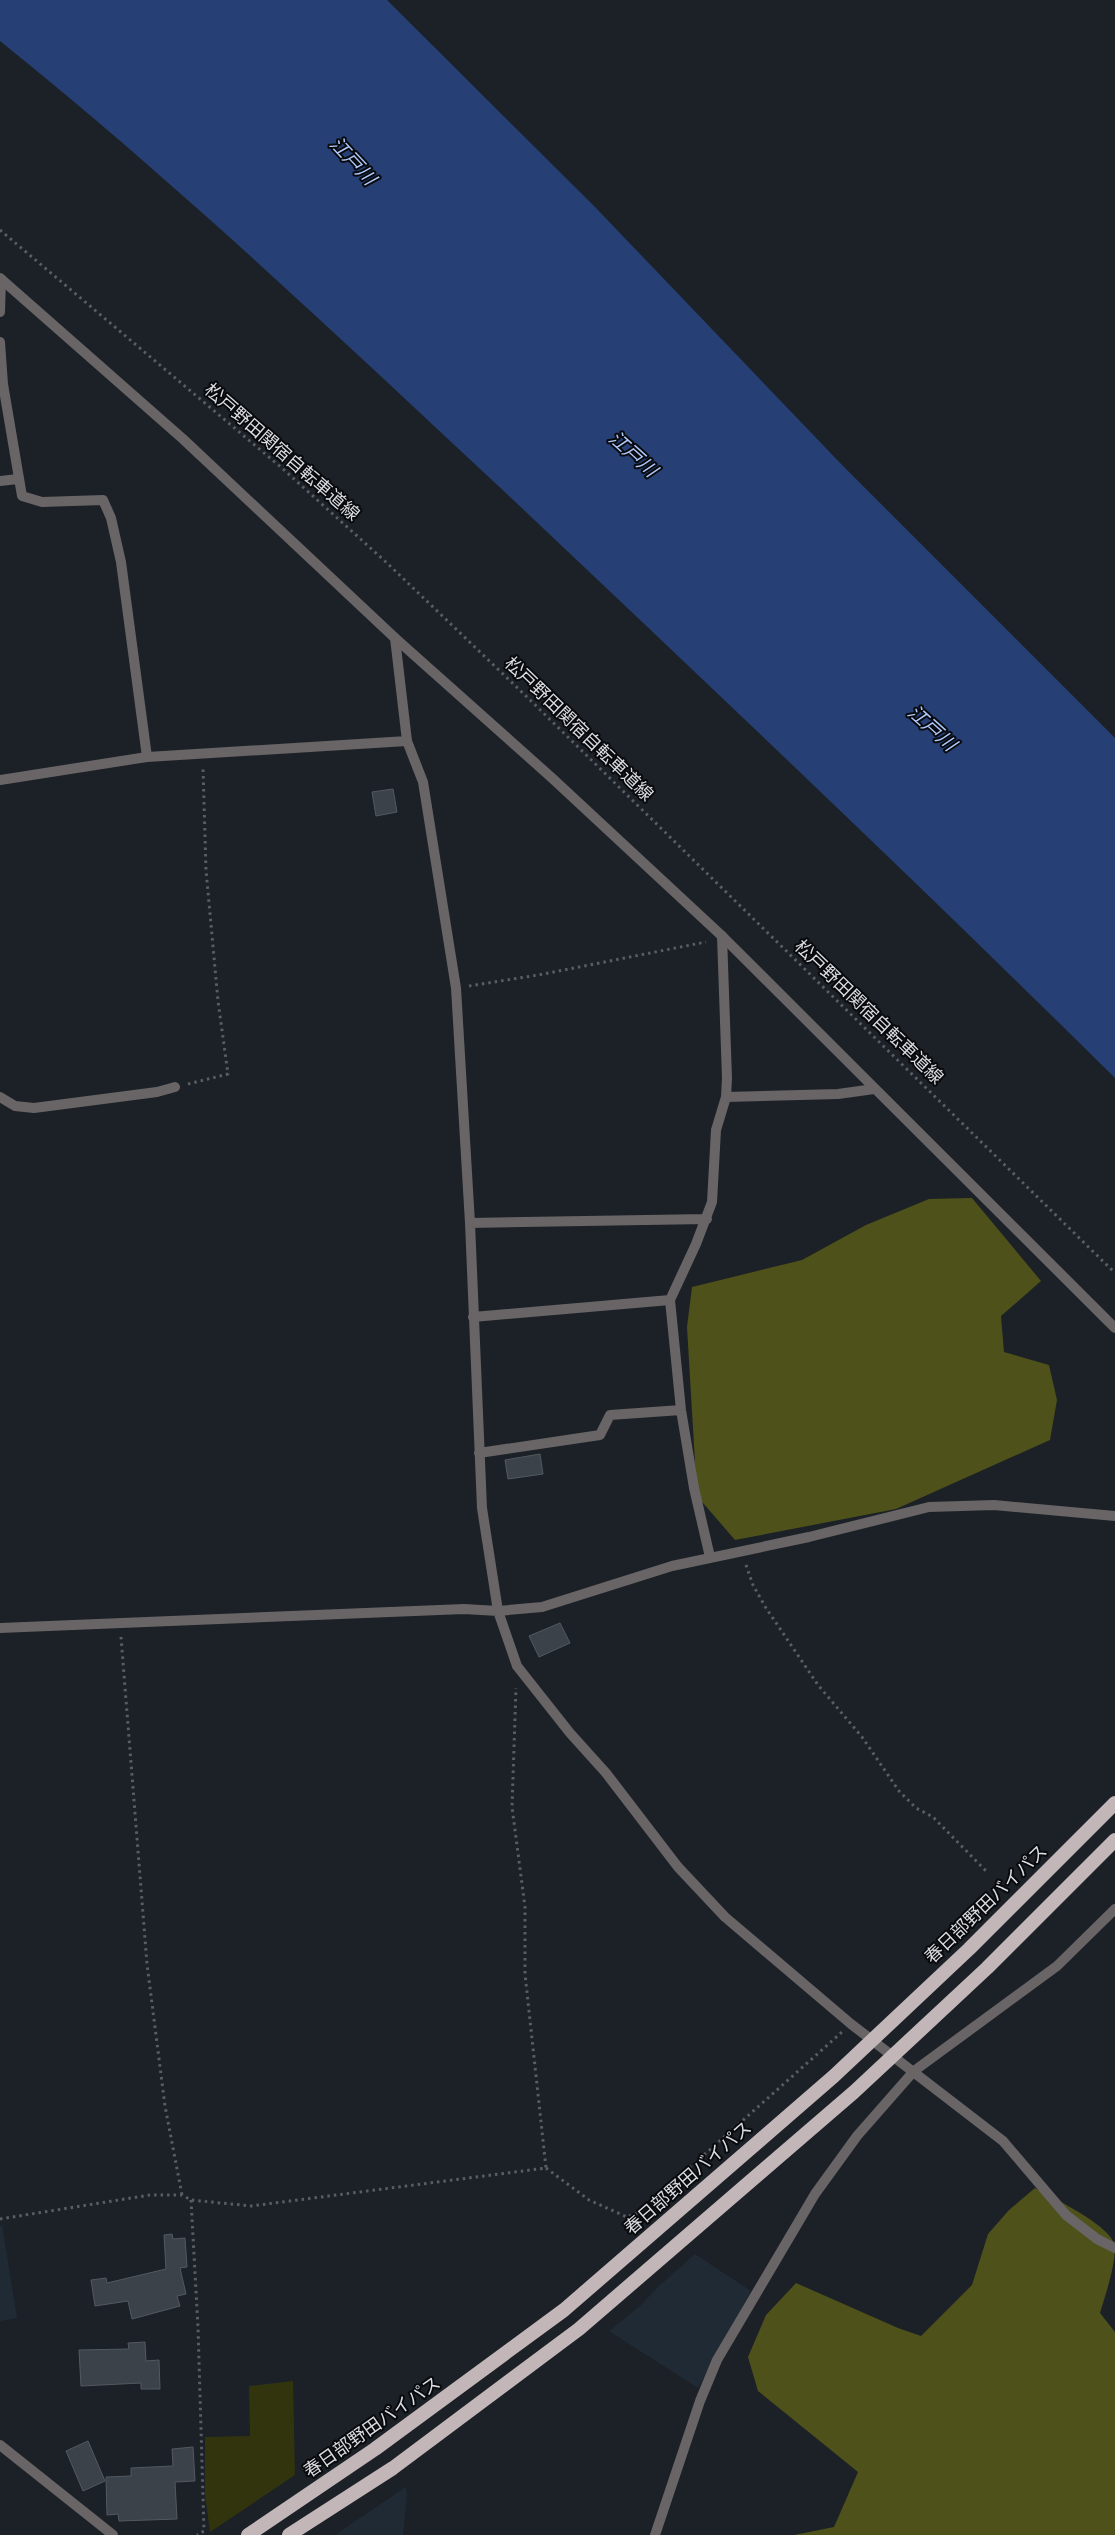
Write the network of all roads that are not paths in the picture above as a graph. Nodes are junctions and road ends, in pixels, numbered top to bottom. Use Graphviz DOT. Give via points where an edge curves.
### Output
graph roads {
  1 [pos="1,279"];
  2 [pos="0,312"];
  3 [pos="0,342"];
  4 [pos="18,479"];
  5 [pos="0,481"];
  6 [pos="396,638"];
  7 [pos="407,741"];
  8 [pos="147,757"];
  9 [pos="0,780"];
  10 [pos="722,937"];
  11 [pos="175,1087"];
  12 [pos="874,1089"];
  13 [pos="0,1097"];
  14 [pos="726,1097"];
  15 [pos="706,1219"];
  16 [pos="470,1222"];
  17 [pos="670,1300"];
  18 [pos="474,1317"];
  19 [pos="1115,1328"];
  20 [pos="681,1410"];
  21 [pos="480,1453"];
  22 [pos="1115,1516"];
  23 [pos="710,1557"];
  24 [pos="498,1611"];
  25 [pos="0,1628"];
  26 [pos="1115,1803"];
  27 [pos="1115,1840"];
  28 [pos="1115,1909"];
  29 [pos="871,2040"];
  30 [pos="892,2055"];
  31 [pos="914,2071"];
  32 [pos="1115,2248"];
  33 [pos="0,2445"];
  34 [pos="113,2535"];
  35 [pos="248,2535"];
  36 [pos="289,2535"];
  37 [pos="655,2535"];
  1 -- 2 [label="street"];
  1 -- 6 [label="street" via="183,439"];
  3 -- 4 [label="street"];
  4 -- 5 [label="street"];
  4 -- 8 [label="street" via="22,496 42,502 103,500 111,518 121,562"];
  6 -- 7 [label="street"];
  6 -- 10 [label="street"];
  7 -- 8 [label="street"];
  7 -- 16 [label="street" via="423,782 456,988"];
  8 -- 9 [label="street"];
  10 -- 12 [label="street"];
  10 -- 14 [label="street"];
  11 -- 13 [label="street" via="34,1108 15,1106"];
  12 -- 14 [label="street" via="838,1094"];
  12 -- 19 [label="street"];
  14 -- 15 [label="street" via="716,1130 712,1202"];
  15 -- 16 [label="street"];
  15 -- 17 [label="street"];
  16 -- 18 [label="street"];
  17 -- 18 [label="street"];
  17 -- 20 [label="street"];
  18 -- 21 [label="street"];
  20 -- 21 [label="street" via="610,1415 600,1435"];
  20 -- 23 [label="street"];
  21 -- 24 [label="street" via="482,1508"];
  22 -- 23 [label="street" via="994,1504 929,1507 809,1537"];
  23 -- 24 [label="street" via="626,1579 542,1607"];
  24 -- 25 [label="street" via="464,1609"];
  24 -- 29 [label="street" via="517,1666 606,1773 678,1867 725,1918"];
  26 -- 29 [label="highway, 春日部野田バイパス" via="969,1949"];
  27 -- 30 [label="highway" via="987,1968"];
  28 -- 31 [label="street" via="1057,1966"];
  29 -- 30 [label="street"];
  29 -- 35 [label="highway, 春日部野田バイパス" via="834,2076 564,2310 375,2449"];
  30 -- 31 [label="street"];
  30 -- 36 [label="highway" via="854,2092 579,2329 393,2468"];
  31 -- 32 [label="street" via="1003,2141 1066,2214 1097,2239"];
  31 -- 37 [label="street" via="863,2129 815,2194 716,2360"];
  33 -- 34 [label="street"];
}
